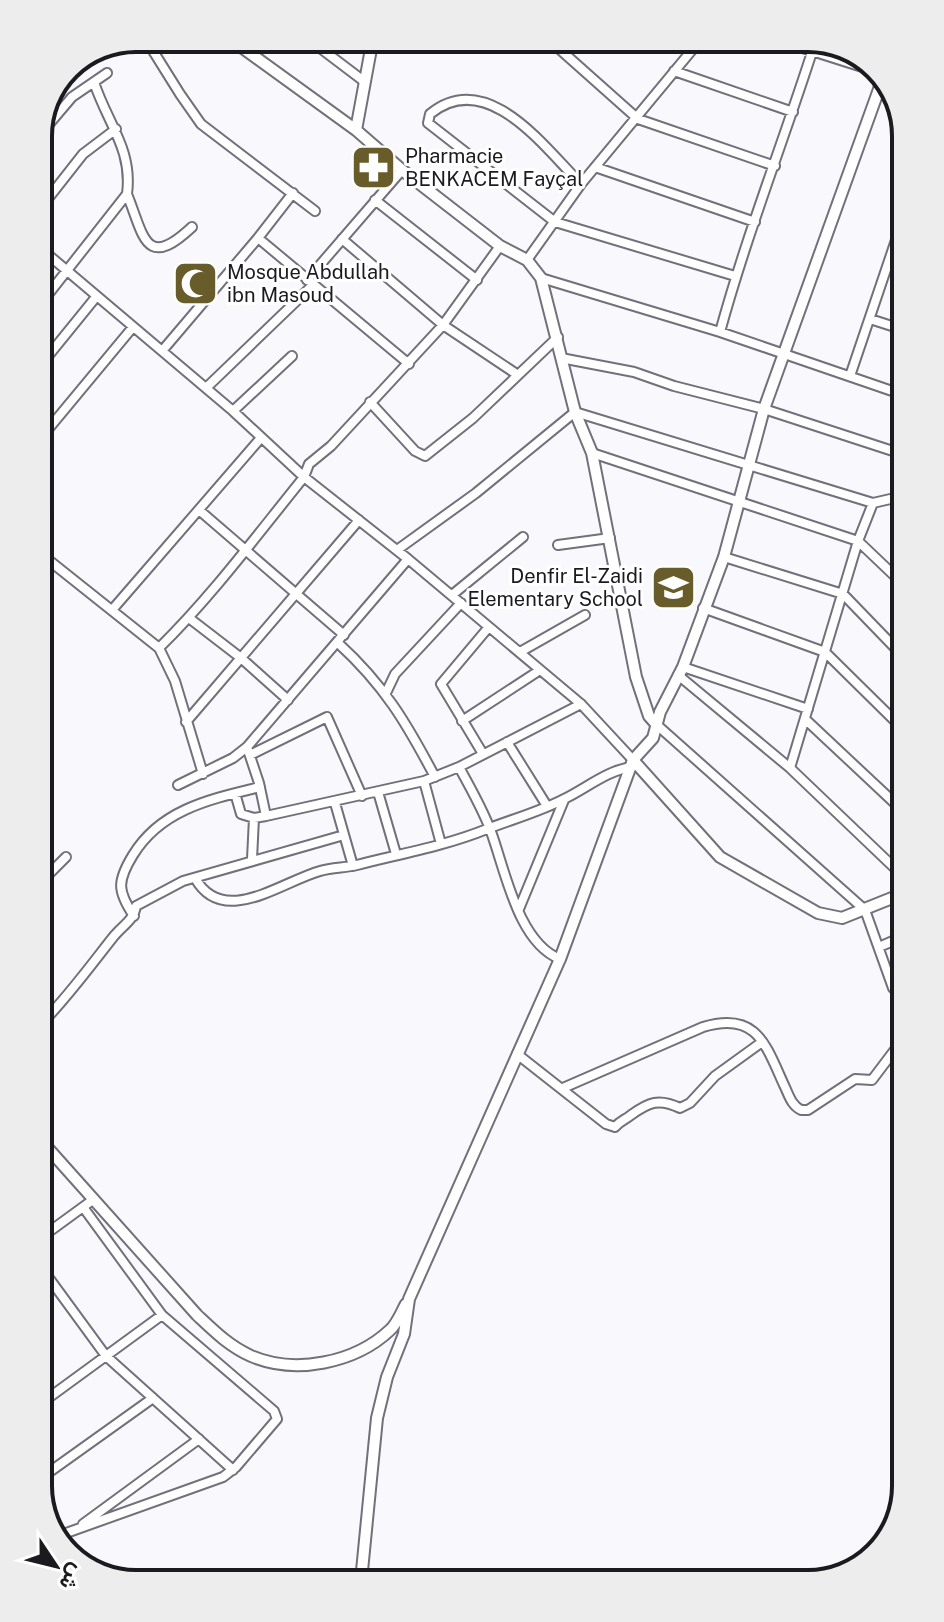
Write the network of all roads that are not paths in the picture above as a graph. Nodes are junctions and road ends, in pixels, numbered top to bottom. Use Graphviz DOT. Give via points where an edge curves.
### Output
graph roads {
  1 [pos="154,52"];
  2 [pos="248,52"];
  3 [pos="325,52"];
  4 [pos="370,52"];
  5 [pos="563,52"];
  6 [pos="690,52"];
  7 [pos="812,52"];
  8 [pos="850,64"];
  9 [pos="674,71"];
  10 [pos="107,73"];
  11 [pos="94,82"];
  12 [pos="365,82"];
  13 [pos="879,90"];
  14 [pos="793,112"];
  15 [pos="54,118"];
  16 [pos="638,119"];
  17 [pos="116,129"];
  18 [pos="356,130"];
  19 [pos="775,166"];
  20 [pos="595,167"];
  21 [pos="402,170"];
  22 [pos="581,184"];
  23 [pos="52,193"];
  24 [pos="293,193"];
  25 [pos="127,194"];
  26 [pos="375,200"];
  27 [pos="315,211"];
  28 [pos="555,222"];
  29 [pos="755,222"];
  30 [pos="192,227"];
  31 [pos="258,238"];
  32 [pos="342,239"];
  33 [pos="500,246"];
  34 [pos="52,258"];
  35 [pos="527,260"];
  36 [pos="892,267"];
  37 [pos="67,270"];
  38 [pos="735,276"];
  39 [pos="541,278"];
  40 [pos="477,280"];
  41 [pos="310,283"];
  42 [pos="52,289"];
  43 [pos="96,297"];
  44 [pos="870,319"];
  45 [pos="443,325"];
  46 [pos="892,326"];
  47 [pos="133,327"];
  48 [pos="720,332"];
  49 [pos="558,337"];
  50 [pos="52,351"];
  51 [pos="162,351"];
  52 [pos="783,353"];
  53 [pos="292,356"];
  54 [pos="561,358"];
  55 [pos="409,364"];
  56 [pos="518,375"];
  57 [pos="850,376"];
  58 [pos="206,388"];
  59 [pos="892,391"];
  60 [pos="370,402"];
  61 [pos="764,409"];
  62 [pos="233,411"];
  63 [pos="575,412"];
  64 [pos="52,425"];
  65 [pos="260,439"];
  66 [pos="892,451"];
  67 [pos="592,453"];
  68 [pos="747,464"];
  69 [pos="304,477"];
  70 [pos="892,499"];
  71 [pos="738,501"];
  72 [pos="873,503"];
  73 [pos="199,510"];
  74 [pos="359,520"];
  75 [pos="523,537"];
  76 [pos="610,538"];
  77 [pos="858,541"];
  78 [pos="558,545"];
  79 [pos="397,550"];
  80 [pos="244,551"];
  81 [pos="724,557"];
  82 [pos="408,559"];
  83 [pos="52,563"];
  84 [pos="892,573"];
  85 [pos="296,594"];
  86 [pos="843,594"];
  87 [pos="452,595"];
  88 [pos="461,603"];
  89 [pos="703,608"];
  90 [pos="112,610"];
  91 [pos="585,615"];
  92 [pos="189,618"];
  93 [pos="488,628"];
  94 [pos="341,639"];
  95 [pos="892,645"];
  96 [pos="159,648"];
  97 [pos="520,652"];
  98 [pos="825,652"];
  99 [pos="241,658"];
  100 [pos="540,670"];
  101 [pos="681,671"];
  102 [pos="386,693"];
  103 [pos="288,700"];
  104 [pos="581,704"];
  105 [pos="808,709"];
  106 [pos="892,718"];
  107 [pos="805,719"];
  108 [pos="462,721"];
  109 [pos="186,722"];
  110 [pos="657,725"];
  111 [pos="507,742"];
  112 [pos="248,751"];
  113 [pos="483,754"];
  114 [pos="633,764"];
  115 [pos="459,767"];
  116 [pos="790,768"];
  117 [pos="203,774"];
  118 [pos="435,777"];
  119 [pos="424,781"];
  120 [pos="178,785"];
  121 [pos="260,787"];
  122 [pos="378,792"];
  123 [pos="235,793"];
  124 [pos="362,796"];
  125 [pos="564,800"];
  126 [pos="892,801"];
  127 [pos="335,803"];
  128 [pos="547,806"];
  129 [pos="266,816"];
  130 [pos="254,818"];
  131 [pos="490,828"];
  132 [pos="344,835"];
  133 [pos="441,844"];
  134 [pos="396,854"];
  135 [pos="66,857"];
  136 [pos="252,859"];
  137 [pos="892,865"];
  138 [pos="353,866"];
  139 [pos="52,871"];
  140 [pos="195,878"];
  141 [pos="892,898"];
  142 [pos="519,909"];
  143 [pos="865,910"];
  144 [pos="134,916"];
  145 [pos="892,941"];
  146 [pos="879,947"];
  147 [pos="560,959"];
  148 [pos="892,985"];
  149 [pos="52,1012"];
  150 [pos="762,1042"];
  151 [pos="517,1054"];
  152 [pos="892,1054"];
  153 [pos="563,1088"];
  154 [pos="52,1160"];
  155 [pos="94,1199"];
  156 [pos="83,1207"];
  157 [pos="52,1230"];
  158 [pos="52,1282"];
  159 [pos="409,1299"];
  160 [pos="162,1315"];
  161 [pos="106,1356"];
  162 [pos="52,1396"];
  163 [pos="153,1398"];
  164 [pos="199,1439"];
  165 [pos="52,1470"];
  166 [pos="233,1470"];
  167 [pos="79,1526"];
  168 [pos="85,1526"];
  169 [pos="362,1570"];
  1 -- 24 [label="street" via="201,124"];
  2 -- 18 [label="street"];
  3 -- 12 [label="street"];
  4 -- 12 [label="street"];
  5 -- 16 [label="street"];
  6 -- 9 [label="street"];
  7 -- 8 [label="street"];
  7 -- 14 [label="street"];
  9 -- 14 [label="street"];
  9 -- 16 [label="street"];
  10 -- 11 [label="street"];
  11 -- 15 [label="street"];
  11 -- 17 [label="street"];
  12 -- 18 [label="street"];
  13 -- 52 [label="street"];
  14 -- 19 [label="street"];
  16 -- 19 [label="street"];
  16 -- 20 [label="street"];
  17 -- 23 [label="street" via="83,154"];
  17 -- 25 [label="street" via="129,173"];
  18 -- 21 [label="street"];
  19 -- 29 [label="street"];
  20 -- 22 [label="street"];
  20 -- 29 [label="street"];
  21 -- 26 [label="street"];
  21 -- 33 [label="street"];
  22 -- 28 [label="street"];
  22 -- 28 [label="street" via="521,123 488,102 447,104 430,114 428,123"];
  24 -- 27 [label="street"];
  24 -- 31 [label="street"];
  25 -- 30 [label="street" via="145,239 156,249 171,245"];
  25 -- 37 [label="street"];
  26 -- 32 [label="street"];
  26 -- 40 [label="street"];
  28 -- 35 [label="street"];
  28 -- 38 [label="street"];
  29 -- 38 [label="street"];
  31 -- 41 [label="street"];
  31 -- 51 [label="street"];
  32 -- 41 [label="street"];
  32 -- 45 [label="street"];
  33 -- 35 [label="street"];
  33 -- 40 [label="street"];
  34 -- 37 [label="street"];
  35 -- 39 [label="street"];
  36 -- 44 [label="street"];
  37 -- 42 [label="street"];
  37 -- 43 [label="street"];
  38 -- 48 [label="street"];
  39 -- 48 [label="street"];
  39 -- 49 [label="street"];
  40 -- 45 [label="street"];
  41 -- 55 [label="street"];
  41 -- 58 [label="street"];
  43 -- 47 [label="street"];
  43 -- 50 [label="street"];
  44 -- 46 [label="street"];
  44 -- 57 [label="street"];
  45 -- 55 [label="street"];
  45 -- 56 [label="street"];
  47 -- 51 [label="street"];
  47 -- 64 [label="street"];
  48 -- 52 [label="street"];
  49 -- 54 [label="street"];
  49 -- 56 [label="street"];
  51 -- 58 [label="street"];
  52 -- 57 [label="street"];
  52 -- 61 [label="street"];
  53 -- 62 [label="street"];
  54 -- 61 [label="street" via="634,372"];
  54 -- 63 [label="street"];
  55 -- 60 [label="street"];
  56 -- 60 [label="street" via="425,456"];
  57 -- 59 [label="street"];
  58 -- 62 [label="street"];
  60 -- 69 [label="street" via="309,464"];
  61 -- 66 [label="street"];
  61 -- 68 [label="street"];
  62 -- 65 [label="street"];
  63 -- 67 [label="street"];
  63 -- 68 [label="street"];
  63 -- 79 [label="street"];
  65 -- 69 [label="street"];
  65 -- 73 [label="street"];
  67 -- 71 [label="street"];
  67 -- 76 [label="street"];
  68 -- 71 [label="street"];
  68 -- 72 [label="street"];
  69 -- 74 [label="street"];
  69 -- 80 [label="street"];
  70 -- 72 [label="street"];
  71 -- 77 [label="street"];
  71 -- 81 [label="street"];
  72 -- 77 [label="street"];
  73 -- 80 [label="street"];
  73 -- 90 [label="street"];
  74 -- 79 [label="street"];
  74 -- 85 [label="street"];
  75 -- 87 [label="street"];
  76 -- 78 [label="street"];
  76 -- 110 [label="street" via="636,677"];
  77 -- 84 [label="street"];
  77 -- 86 [label="street"];
  79 -- 82 [label="street"];
  80 -- 85 [label="street"];
  80 -- 92 [label="street"];
  81 -- 86 [label="street"];
  81 -- 89 [label="street"];
  82 -- 87 [label="street"];
  82 -- 94 [label="street"];
  83 -- 90 [label="street"];
  85 -- 94 [label="street"];
  85 -- 99 [label="street"];
  86 -- 95 [label="street"];
  86 -- 98 [label="street"];
  87 -- 88 [label="street"];
  88 -- 93 [label="street"];
  88 -- 102 [label="street" via="395,674"];
  89 -- 98 [label="street"];
  89 -- 101 [label="street"];
  90 -- 96 [label="street"];
  91 -- 97 [label="street"];
  92 -- 96 [label="street"];
  92 -- 99 [label="street"];
  93 -- 97 [label="street"];
  93 -- 108 [label="street" via="441,684"];
  94 -- 102 [label="street"];
  94 -- 103 [label="street"];
  96 -- 109 [label="street"];
  97 -- 100 [label="street"];
  98 -- 105 [label="street"];
  98 -- 106 [label="street"];
  99 -- 103 [label="street"];
  99 -- 109 [label="street"];
  100 -- 104 [label="street"];
  100 -- 108 [label="street"];
  101 -- 105 [label="street"];
  101 -- 110 [label="street"];
  101 -- 116 [label="street"];
  102 -- 118 [label="street"];
  103 -- 112 [label="street"];
  104 -- 111 [label="street"];
  104 -- 114 [label="street"];
  105 -- 107 [label="street"];
  107 -- 116 [label="street"];
  107 -- 126 [label="street"];
  108 -- 113 [label="street"];
  109 -- 117 [label="street"];
  110 -- 114 [label="street"];
  110 -- 143 [label="street"];
  111 -- 113 [label="street"];
  111 -- 128 [label="street"];
  112 -- 117 [label="street"];
  112 -- 121 [label="street"];
  112 -- 124 [label="street" via="327,717"];
  113 -- 115 [label="street"];
  114 -- 125 [label="street"];
  114 -- 143 [label="street" via="707,845 744,873 818,913 842,918"];
  114 -- 147 [label="street"];
  115 -- 118 [label="street"];
  115 -- 131 [label="street"];
  116 -- 137 [label="street"];
  117 -- 120 [label="street"];
  118 -- 119 [label="street"];
  119 -- 122 [label="street"];
  119 -- 133 [label="street"];
  121 -- 123 [label="street"];
  121 -- 129 [label="street"];
  122 -- 124 [label="street"];
  122 -- 134 [label="street"];
  123 -- 130 [label="street" via="241,814"];
  123 -- 144 [label="street" via="173,815 142,840 121,878 120,892"];
  124 -- 127 [label="street"];
  125 -- 128 [label="street"];
  125 -- 142 [label="street"];
  127 -- 129 [label="street"];
  127 -- 132 [label="street"];
  128 -- 131 [label="street"];
  129 -- 130 [label="street"];
  130 -- 136 [label="street"];
  131 -- 133 [label="street"];
  131 -- 142 [label="street"];
  132 -- 136 [label="street"];
  132 -- 138 [label="street"];
  133 -- 134 [label="street"];
  134 -- 138 [label="street"];
  135 -- 139 [label="street"];
  136 -- 140 [label="street"];
  138 -- 140 [label="street" via="321,870 233,901 214,899"];
  140 -- 144 [label="street" via="136,906"];
  141 -- 143 [label="street"];
  142 -- 147 [label="street" via="532,934"];
  143 -- 146 [label="street"];
  144 -- 149 [label="street"];
  145 -- 146 [label="street"];
  146 -- 148 [label="street"];
  147 -- 151 [label="street"];
  150 -- 152 [label="street" via="801,1110 855,1079 872,1080"];
  150 -- 153 [label="street" via="746,1025 721,1022"];
  150 -- 153 [label="street" via="715,1076 690,1103 680,1108 655,1101 615,1127"];
  151 -- 153 [label="street"];
  151 -- 159 [label="street"];
  154 -- 155 [label="street"];
  155 -- 156 [label="street"];
  155 -- 159 [label="street" via="197,1315 222,1339 253,1357 322,1364 352,1355 392,1328"];
  156 -- 157 [label="street"];
  156 -- 160 [label="street"];
  158 -- 161 [label="street"];
  159 -- 169 [label="street" via="404,1334 377,1418"];
  160 -- 161 [label="street"];
  160 -- 166 [label="street" via="276,1413 275,1424"];
  161 -- 162 [label="street"];
  161 -- 163 [label="street"];
  163 -- 164 [label="street"];
  163 -- 165 [label="street"];
  164 -- 166 [label="street"];
  164 -- 167 [label="street"];
  166 -- 168 [label="street"];
}
